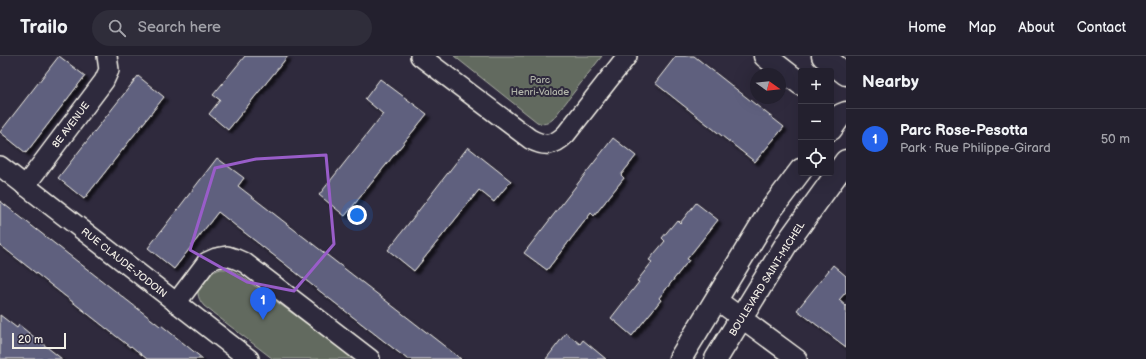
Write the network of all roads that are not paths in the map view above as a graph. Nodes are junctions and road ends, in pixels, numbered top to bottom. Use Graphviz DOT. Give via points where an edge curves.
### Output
graph roads {
  1 [pos="420,56"];
  2 [pos="627,56"];
  3 [pos="765,56"];
  4 [pos="823,56"];
  5 [pos="108,58"];
  6 [pos="846,74"];
  7 [pos="798,82"];
  8 [pos="846,161"];
  9 [pos="0,166"];
  10 [pos="798,174"];
  11 [pos="25,186"];
  12 [pos="717,300"];
  13 [pos="176,303"];
  14 [pos="742,318"];
  15 [pos="249,359"];
  16 [pos="370,359"];
  17 [pos="680,359"];
  18 [pos="716,359"];
  19 [pos="797,359"];
  1 -- 2 [label="street" via="530,139 544,145 559,141 566,134"];
  3 -- 7 [label="main road"];
  4 -- 6 [label="main road"];
  5 -- 11 [label="street, 8E AVENUE" via="109,70 104,81"];
  8 -- 14 [label="main road, BOULEVARD SAINT-MICHEL" via="787,243"];
  9 -- 11 [label="street, RUE CLAUDE-JODOIN"];
  10 -- 12 [label="main road" via="770,211"];
  11 -- 13 [label="street, RUE CLAUDE-JODOIN"];
  12 -- 14 [label="street"];
  12 -- 17 [label="main road"];
  13 -- 15 [label="street, RUE CLAUDE-JODOIN"];
  13 -- 16 [label="street" via="207,262 227,256 245,263"];
  14 -- 18 [label="main road, BOULEVARD SAINT-MICHEL"];
  14 -- 19 [label="street"];
}
